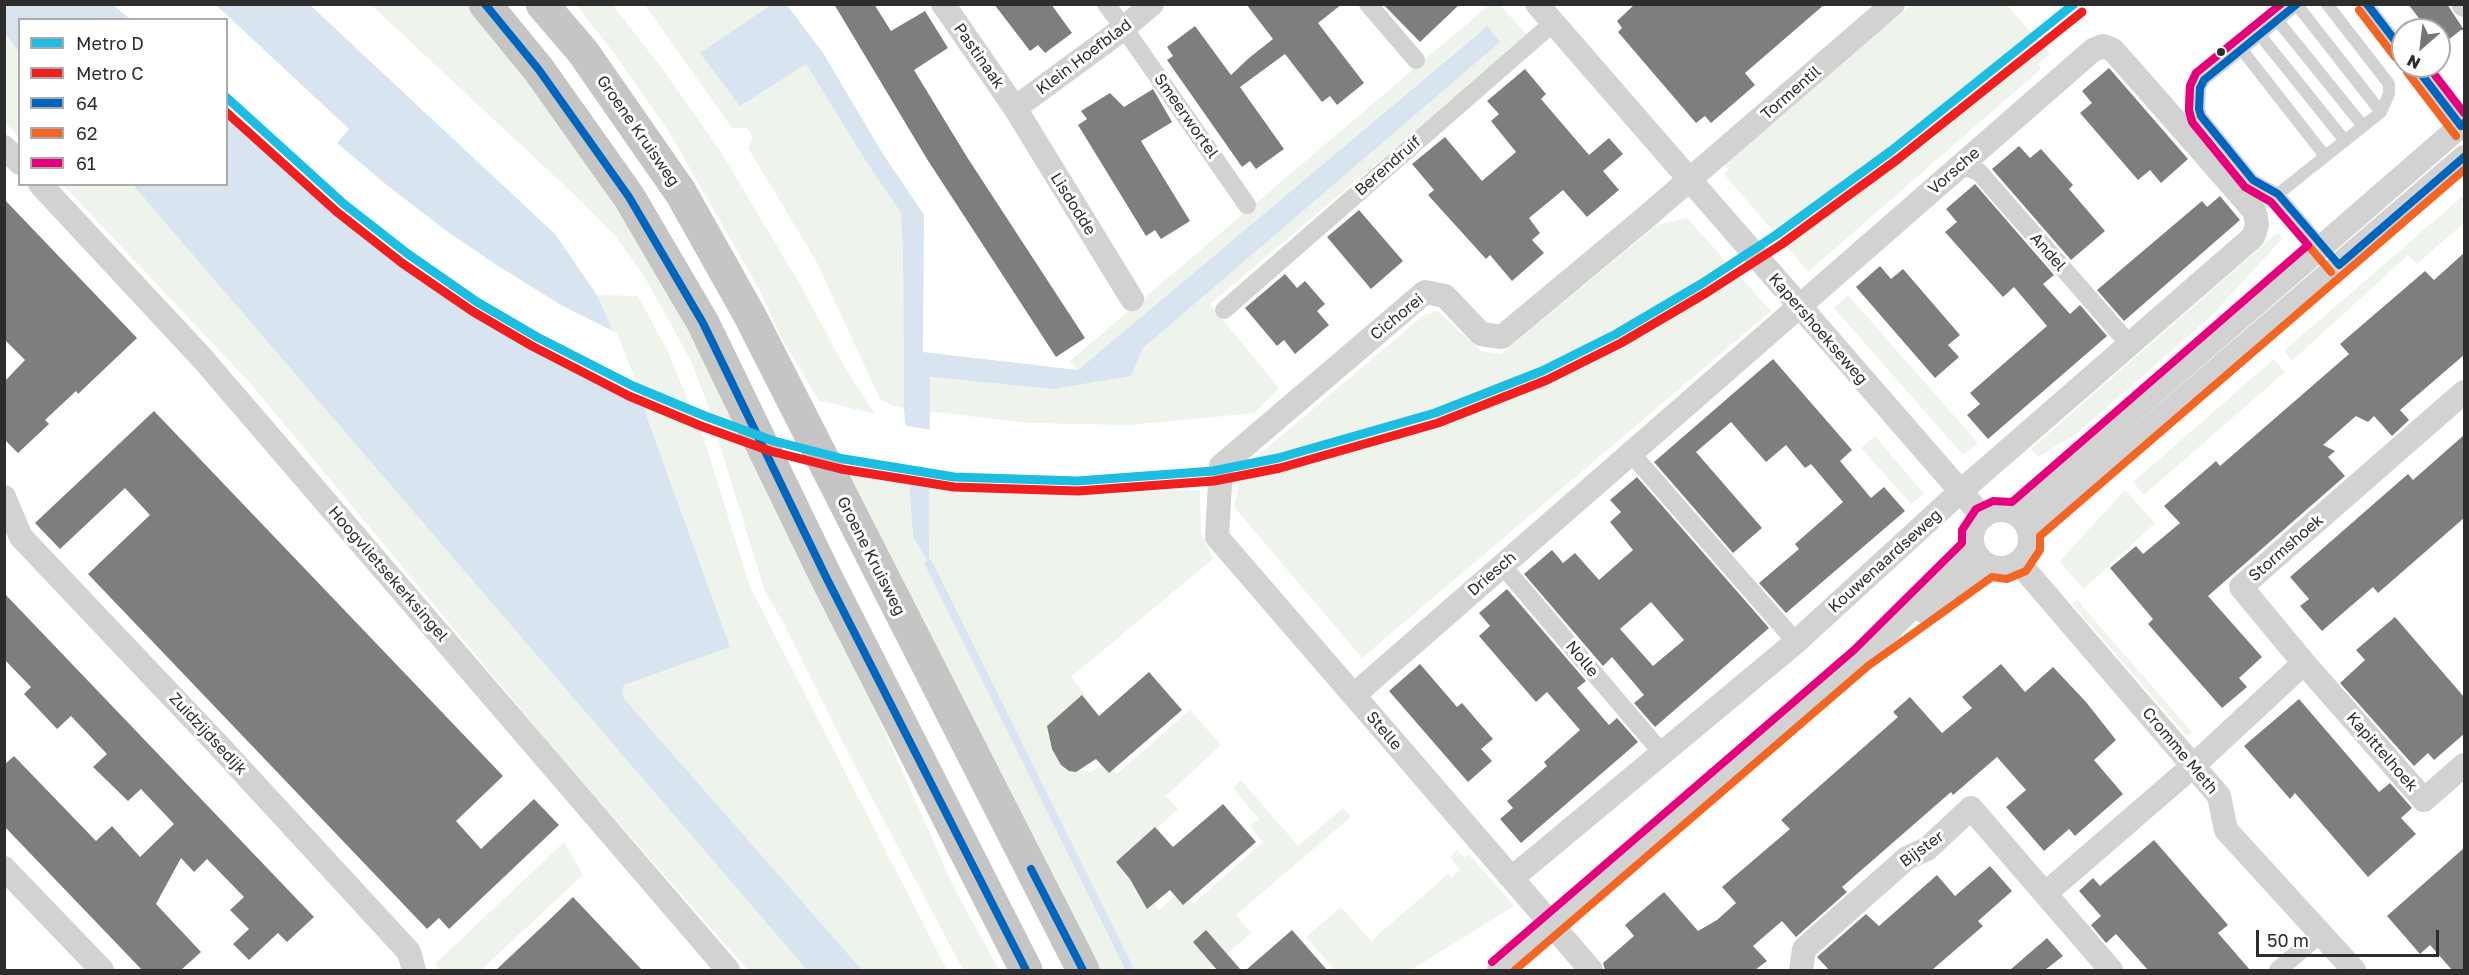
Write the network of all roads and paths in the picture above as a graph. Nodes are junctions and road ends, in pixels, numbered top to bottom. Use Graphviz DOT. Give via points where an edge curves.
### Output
graph roads {
  1 [pos="485,4"];
  2 [pos="542,4"];
  3 [pos="943,4"];
  4 [pos="1106,4"];
  5 [pos="1152,4"];
  6 [pos="1368,4"];
  7 [pos="1537,4"];
  8 [pos="1893,4"];
  9 [pos="2327,4"];
  10 [pos="2367,4"];
  11 [pos="2298,5"];
  12 [pos="2278,21"];
  13 [pos="1553,23"];
  14 [pos="1124,28"];
  15 [pos="2260,35"];
  16 [pos="2391,35"];
  17 [pos="2242,50"];
  18 [pos="1416,60"];
  19 [pos="2424,78"];
  20 [pos="1015,108"];
  21 [pos="2381,112"];
  22 [pos="2363,126"];
  23 [pos="2463,127"];
  24 [pos="2344,141"];
  25 [pos="4,147"];
  26 [pos="2325,156"];
  27 [pos="2464,157"];
  28 [pos="18,161"];
  29 [pos="1961,165"];
  30 [pos="1688,180"];
  31 [pos="42,186"];
  32 [pos="2278,194"];
  33 [pos="1247,205"];
  34 [pos="2253,237"];
  35 [pos="2323,246"];
  36 [pos="2339,266"];
  37 [pos="1132,299"];
  38 [pos="1798,305"];
  39 [pos="1224,310"];
  40 [pos="2130,345"];
  41 [pos="2464,392"];
  42 [pos="1630,452"];
  43 [pos="1961,491"];
  44 [pos="4,497"];
  45 [pos="1983,516"];
  46 [pos="2023,522"];
  47 [pos="1217,537"];
  48 [pos="1973,548"];
  49 [pos="2019,563"];
  50 [pos="1502,565"];
  51 [pos="1989,566"];
  52 [pos="1796,642"];
  53 [pos="1861,658"];
  54 [pos="2304,663"];
  55 [pos="1354,695"];
  56 [pos="1662,753"];
  57 [pos="2194,765"];
  58 [pos="2464,765"];
  59 [pos="4,868"];
  60 [pos="1512,878"];
  61 [pos="2046,893"];
  62 [pos="1552,924"];
  63 [pos="2321,933"];
  64 [pos="102,970"];
  65 [pos="414,970"];
  66 [pos="728,970"];
  67 [pos="1026,970"];
  68 [pos="1083,970"];
  69 [pos="1499,970"];
  70 [pos="1591,970"];
  71 [pos="1801,970"];
  72 [pos="2111,970"];
  73 [pos="2278,970"];
  74 [pos="2354,970"];
  1 -- 67 [label="main road" via="539,70 629,197 703,323 826,578"];
  2 -- 68 [label="main road, Groene Kruisweg" via="583,52 681,193 750,316"];
  3 -- 20 [label="street, Pastinaak"];
  4 -- 14 [label="street, Smeerwortel"];
  5 -- 14 [label="street, Klein Hoefblad"];
  6 -- 18 [label="street"];
  7 -- 13 [label="street, Kapershoekseweg"];
  8 -- 30 [label="street, Tormentil"];
  9 -- 21 [label="lane" via="2389,84 2390,93"];
  10 -- 16 [label="lane"];
  11 -- 12 [label="lane"];
  11 -- 21 [label="lane"];
  12 -- 15 [label="lane"];
  12 -- 22 [label="lane"];
  13 -- 30 [label="street, Kapershoekseweg"];
  13 -- 39 [label="street, Berendruif"];
  14 -- 20 [label="street, Klein Hoefblad"];
  14 -- 33 [label="street, Smeerwortel"];
  15 -- 17 [label="lane"];
  15 -- 24 [label="lane"];
  17 -- 26 [label="lane"];
  17 -- 32 [label="lane" via="2204,80 2199,109 2253,180"];
  19 -- 23 [label="lane"];
  20 -- 37 [label="street, Lisdodde"];
  21 -- 22 [label="lane"];
  22 -- 24 [label="lane"];
  23 -- 35 [label="street"];
  24 -- 26 [label="lane"];
  25 -- 28 [label="street"];
  26 -- 32 [label="lane"];
  27 -- 36 [label="street"];
  29 -- 34 [label="street, Vorsche" via="2093,50 2103,46 2113,50 2255,212 2258,225"];
  29 -- 38 [label="street, Vorsche"];
  29 -- 40 [label="street, Andel" via="1979,172"];
  30 -- 38 [label="street, Kapershoekseweg"];
  30 -- 47 [label="street, Cichorei" via="1502,337 1481,334 1445,296 1425,292 1221,466"];
  31 -- 66 [label="street, Hoogvlietsekerksingel" via="202,358"];
  32 -- 35 [label="lane"];
  34 -- 40 [label="street, Kouwenaardseweg"];
  35 -- 36 [label="lane"];
  35 -- 46 [label="street"];
  36 -- 46 [label="street"];
  38 -- 42 [label="street, Driesch"];
  38 -- 43 [label="street, Kapershoekseweg"];
  40 -- 43 [label="street, Kouwenaardseweg"];
  41 -- 54 [label="street, Stormshoek" via="2241,587"];
  42 -- 50 [label="street, Driesch"];
  42 -- 52 [label="street"];
  43 -- 45 [label="street, Kapershoekseweg"];
  43 -- 52 [label="street, Kouwenaardseweg"];
  44 -- 65 [label="street, Zuidzijdsedijk" via="21,537 409,952"];
  45 -- 46 [label="street" via="1995,511"];
  45 -- 48 [label="street" via="1972,534"];
  46 -- 49 [label="street" via="2030,546"];
  47 -- 55 [label="street, Stelle"];
  48 -- 51 [label="street"];
  48 -- 53 [label="street"];
  49 -- 51 [label="street" via="2006,568"];
  49 -- 57 [label="street, Cromme Meth"];
  50 -- 55 [label="street, Driesch"];
  50 -- 56 [label="street, Nolle"];
  51 -- 53 [label="street"];
  52 -- 56 [label="street, Kouwenaardseweg"];
  53 -- 62 [label="street"];
  54 -- 57 [label="street"];
  54 -- 58 [label="street, Kapittelhoek" via="2424,800"];
  55 -- 60 [label="street, Stelle"];
  56 -- 60 [label="street, Kouwenaardseweg"];
  57 -- 61 [label="street"];
  57 -- 63 [label="street, Cromme Meth" via="2219,796 2226,830"];
  59 -- 64 [label="street"];
  60 -- 62 [label="street, Stelle"];
  61 -- 71 [label="street, Bijster" via="1971,808 1927,849 1907,858 1804,949"];
  61 -- 72 [label="street, Bijster"];
  62 -- 69 [label="street"];
  62 -- 70 [label="street, Stelle"];
  63 -- 73 [label="street"];
  63 -- 74 [label="street, Cromme Meth"];
}
